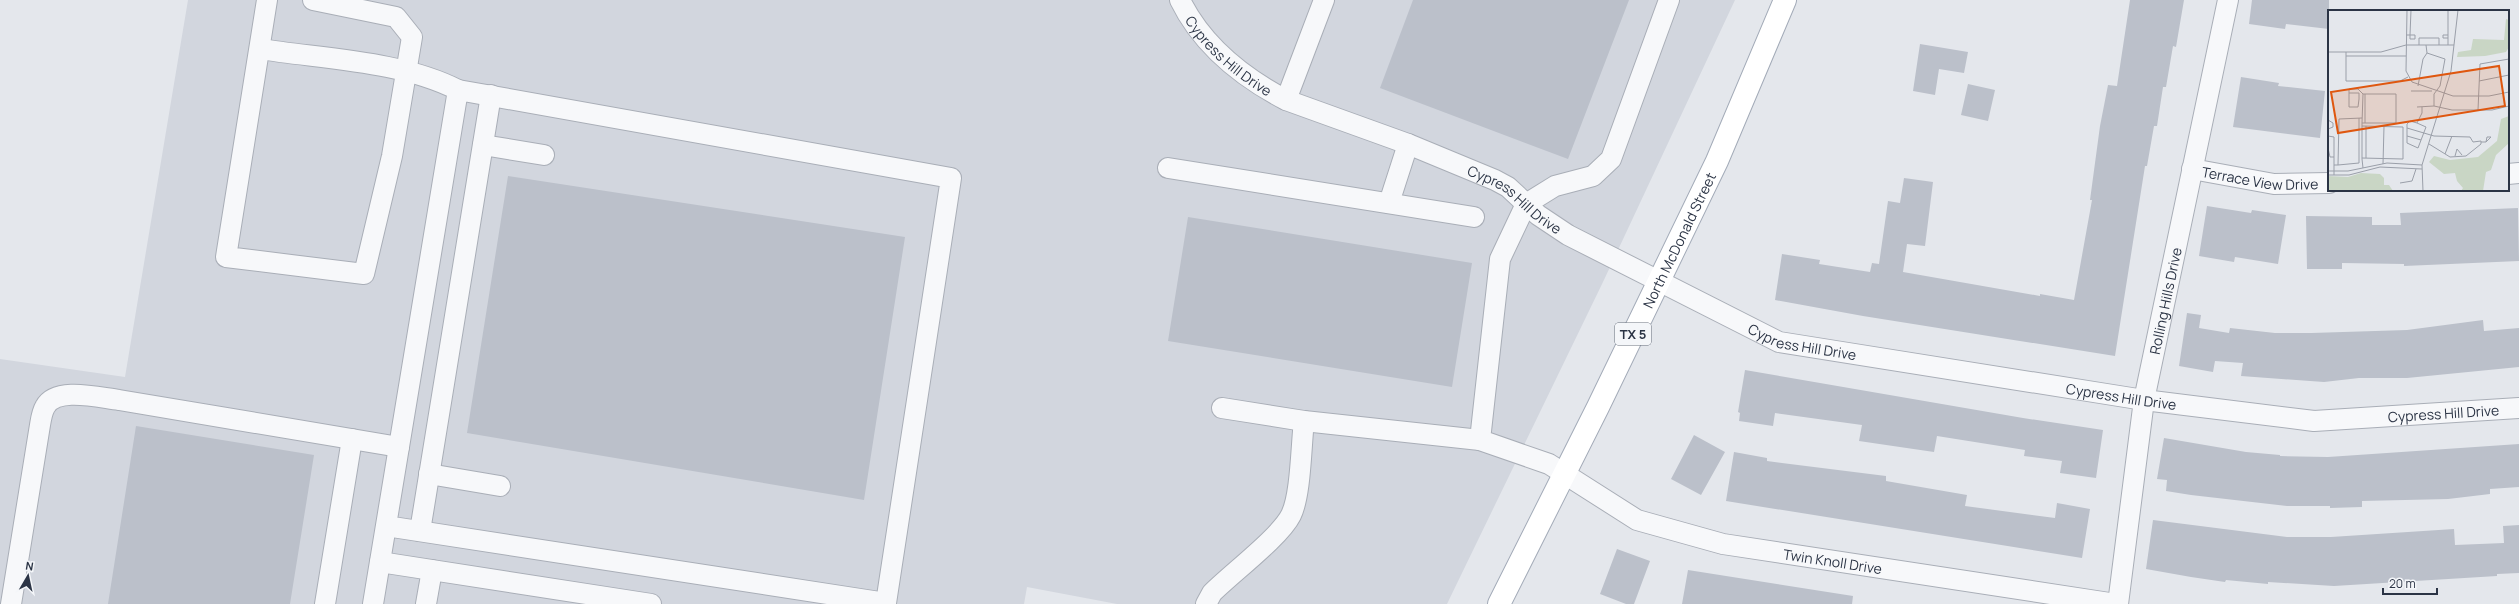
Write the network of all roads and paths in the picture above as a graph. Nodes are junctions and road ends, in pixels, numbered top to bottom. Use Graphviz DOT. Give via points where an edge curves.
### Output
graph roads {
  1 [pos="267,0"];
  2 [pos="313,0"];
  3 [pos="1180,0"];
  4 [pos="1324,0"];
  5 [pos="1669,0"];
  6 [pos="1785,0"];
  7 [pos="2228,0"];
  8 [pos="260,49"];
  9 [pos="406,71"];
  10 [pos="458,90"];
  11 [pos="491,95"];
  12 [pos="1286,100"];
  13 [pos="483,144"];
  14 [pos="1408,144"];
  15 [pos="544,155"];
  16 [pos="1168,168"];
  17 [pos="2192,169"];
  18 [pos="2519,173"];
  19 [pos="2509,174"];
  20 [pos="2328,183"];
  21 [pos="1389,203"];
  22 [pos="1526,204"];
  23 [pos="1474,217"];
  24 [pos="1659,280"];
  25 [pos="2144,400"];
  26 [pos="1222,408"];
  27 [pos="2519,408"];
  28 [pos="1304,421"];
  29 [pos="352,439"];
  30 [pos="1480,440"];
  31 [pos="399,447"];
  32 [pos="1565,473"];
  33 [pos="429,474"];
  34 [pos="500,486"];
  35 [pos="386,526"];
  36 [pos="420,531"];
  37 [pos="380,562"];
  38 [pos="432,570"];
  39 [pos="885,603"];
  40 [pos="11,604"];
  41 [pos="325,604"];
  42 [pos="374,604"];
  43 [pos="426,604"];
  44 [pos="651,604"];
  45 [pos="1206,604"];
  46 [pos="1499,604"];
  47 [pos="2117,604"];
  1 -- 8 [label="street"];
  2 -- 9 [label="street" via="396,18 412,37"];
  3 -- 12 [label="street, Cypress Hill Drive" via="1205,39 1218,53 1253,82"];
  4 -- 12 [label="street"];
  5 -- 22 [label="street" via="1610,159 1593,176 1554,186"];
  6 -- 24 [label="main road, North McDonald Street / TX 5" via="1717,161"];
  7 -- 17 [label="street, Rolling Hills Drive"];
  8 -- 9 [label="street"];
  8 -- 9 [label="street" via="226,257 364,274 392,156"];
  9 -- 10 [label="street"];
  10 -- 11 [label="street"];
  10 -- 31 [label="street"];
  11 -- 13 [label="street"];
  11 -- 39 [label="street" via="951,178"];
  12 -- 14 [label="street, Cypress Hill Drive"];
  13 -- 15 [label="street"];
  13 -- 33 [label="street"];
  14 -- 21 [label="street"];
  14 -- 22 [label="street, Cypress Hill Drive" via="1495,180 1508,187"];
  16 -- 21 [label="street"];
  17 -- 20 [label="street, Terrace View Drive" via="2274,184"];
  17 -- 25 [label="street, Rolling Hills Drive"];
  18 -- 19 [label="street"];
  21 -- 23 [label="street"];
  22 -- 24 [label="street, Cypress Hill Drive" via="1568,235"];
  22 -- 30 [label="street" via="1500,259"];
  24 -- 25 [label="street, Cypress Hill Drive" via="1778,342"];
  24 -- 32 [label="main road, North McDonald Street / TX 5"];
  25 -- 27 [label="street, Cypress Hill Drive" via="2314,422"];
  25 -- 47 [label="street, Rolling Hills Drive"];
  26 -- 28 [label="street, Twin Knoll Drive"];
  28 -- 30 [label="street, Twin Knoll Drive"];
  28 -- 45 [label="street" via="1296,496 1291,515 1280,530 1212,593"];
  29 -- 31 [label="street"];
  29 -- 40 [label="street" via="119,400 74,394 58,396 45,406 40,425"];
  29 -- 41 [label="street"];
  30 -- 32 [label="street, Twin Knoll Drive" via="1549,464"];
  31 -- 35 [label="street"];
  32 -- 46 [label="main road, North McDonald Street / TX 5"];
  32 -- 47 [label="street, Twin Knoll Drive" via="1637,520 1723,544"];
  33 -- 34 [label="street"];
  33 -- 36 [label="street"];
  35 -- 36 [label="street"];
  35 -- 37 [label="street"];
  36 -- 39 [label="street"];
  37 -- 38 [label="street"];
  37 -- 42 [label="street"];
  38 -- 43 [label="street"];
  38 -- 44 [label="street"];
}
